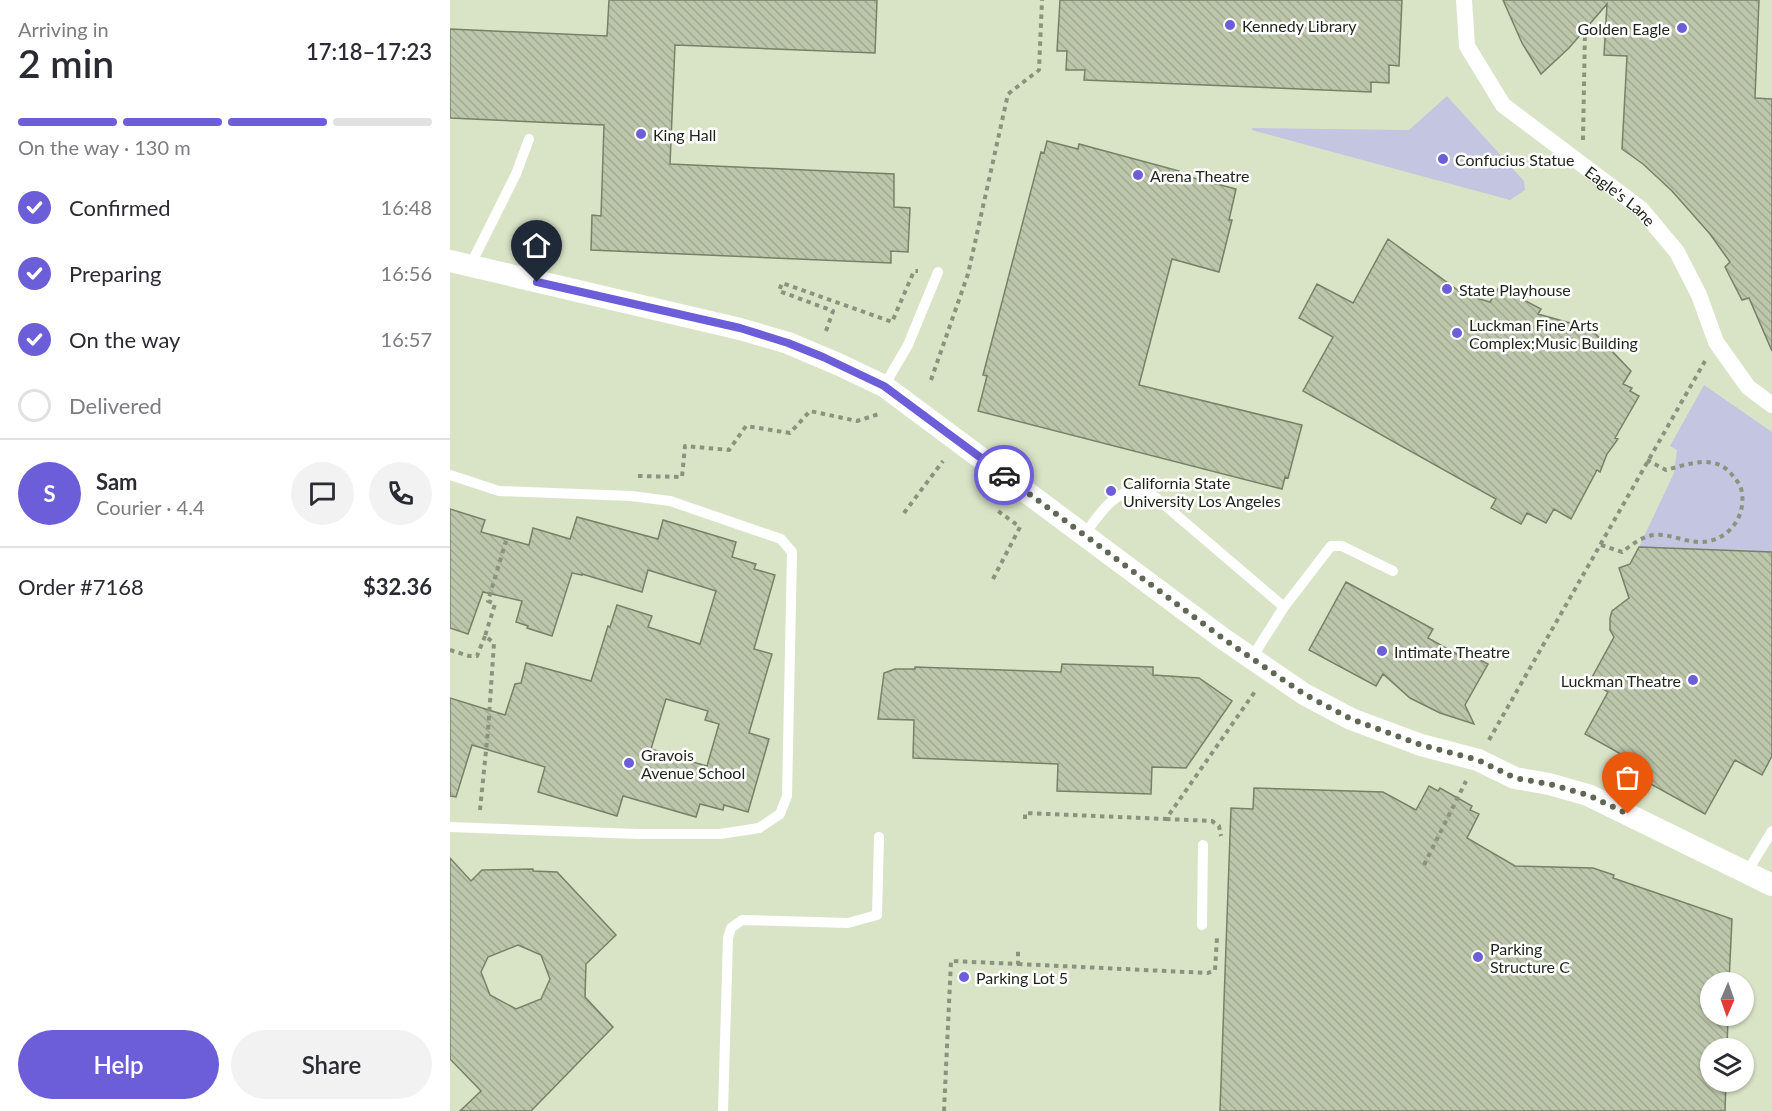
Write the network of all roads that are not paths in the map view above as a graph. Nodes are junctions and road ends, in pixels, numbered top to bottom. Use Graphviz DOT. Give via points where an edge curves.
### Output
graph roads {
  1 [pos="1464,0"];
  2 [pos="529,140"];
  3 [pos="460,263"];
  4 [pos="938,272"];
  5 [pos="884,386"];
  6 [pos="1772,405"];
  7 [pos="450,476"];
  8 [pos="1084,535"];
  9 [pos="1393,572"];
  10 [pos="1284,607"];
  11 [pos="1251,659"];
  12 [pos="450,827"];
  13 [pos="1772,831"];
  14 [pos="879,837"];
  15 [pos="1203,845"];
  16 [pos="1747,872"];
  17 [pos="1772,885"];
  18 [pos="1202,925"];
  19 [pos="723,1111"];
  1 -- 6 [label="street, Eagle's Lane" via="1467,46 1503,105 1641,209 1677,252 1699,295 1716,342 1748,387"];
  2 -- 3 [label="lane" via="516,174"];
  3 -- 5 [label="street" via="740,328 788,343"];
  4 -- 5 [label="lane" via="908,345"];
  5 -- 8 [label="street"];
  7 -- 12 [label="lane" via="499,491 670,501 782,539 792,552 787,796 780,814 759,828 720,834"];
  8 -- 10 [label="lane" via="1102,510 1124,493 1138,491 1154,496"];
  8 -- 11 [label="street"];
  9 -- 10 [label="lane" via="1342,546 1331,546"];
  10 -- 11 [label="lane"];
  11 -- 16 [label="street" via="1351,719 1421,745 1478,760 1515,778 1588,795"];
  13 -- 16 [label="lane"];
  14 -- 19 [label="lane" via="877,915 848,923 742,920 731,928"];
  15 -- 18 [label="lane"];
  16 -- 17 [label="street"];
}
